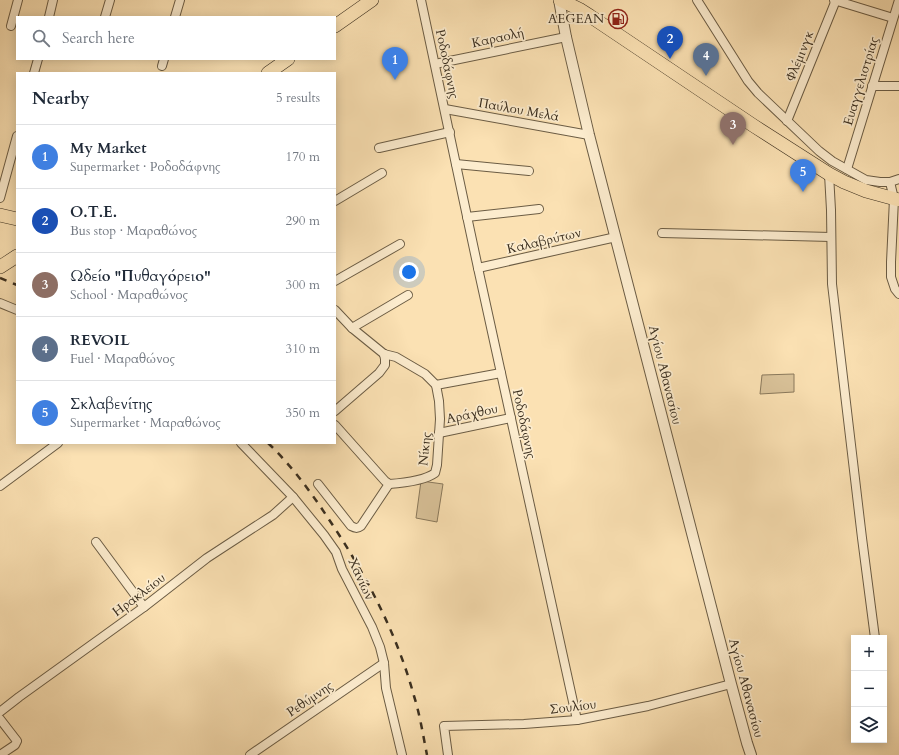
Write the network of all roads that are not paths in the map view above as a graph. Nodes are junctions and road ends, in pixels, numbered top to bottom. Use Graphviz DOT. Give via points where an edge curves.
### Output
graph roads {
  1 [pos="18,0"];
  2 [pos="53,0"];
  3 [pos="110,0"];
  4 [pos="180,0"];
  5 [pos="372,0"];
  6 [pos="421,0"];
  7 [pos="559,0"];
  8 [pos="697,0"];
  9 [pos="835,0"];
  10 [pos="899,0"];
  11 [pos="49,16"];
  12 [pos="105,16"];
  13 [pos="175,16"];
  14 [pos="894,18"];
  15 [pos="336,25"];
  16 [pos="11,26"];
  17 [pos="566,37"];
  18 [pos="38,60"];
  19 [pos="287,60"];
  20 [pos="435,64"];
  21 [pos="34,72"];
  22 [pos="269,72"];
  23 [pos="872,86"];
  24 [pos="899,86"];
  25 [pos="445,109"];
  26 [pos="787,121"];
  27 [pos="450,132"];
  28 [pos="588,135"];
  29 [pos="16,140"];
  30 [pos="379,148"];
  31 [pos="456,164"];
  32 [pos="847,168"];
  33 [pos="528,171"];
  34 [pos="382,173"];
  35 [pos="829,174"];
  36 [pos="899,179"];
  37 [pos="890,182"];
  38 [pos="0,198"];
  39 [pos="336,200"];
  40 [pos="896,200"];
  41 [pos="539,209"];
  42 [pos="0,215"];
  43 [pos="468,217"];
  44 [pos="16,219"];
  45 [pos="662,234"];
  46 [pos="616,237"];
  47 [pos="831,237"];
  48 [pos="400,244"];
  49 [pos="16,257"];
  50 [pos="0,267"];
  51 [pos="478,268"];
  52 [pos="336,280"];
  53 [pos="899,294"];
  54 [pos="408,295"];
  55 [pos="0,303"];
  56 [pos="16,310"];
  57 [pos="336,311"];
  58 [pos="352,328"];
  59 [pos="384,354"];
  60 [pos="501,373"];
  61 [pos="436,385"];
  62 [pos="336,410"];
  63 [pos="511,418"];
  64 [pos="336,426"];
  65 [pos="439,433"];
  66 [pos="57,444"];
  67 [pos="242,444"];
  68 [pos="318,484"];
  69 [pos="389,484"];
  70 [pos="0,486"];
  71 [pos="293,497"];
  72 [pos="96,542"];
  73 [pos="144,607"];
  74 [pos="875,635"];
  75 [pos="384,663"];
  76 [pos="731,684"];
  77 [pos="0,712"];
  78 [pos="0,719"];
  79 [pos="577,720"];
  80 [pos="0,755"];
  81 [pos="250,755"];
  82 [pos="402,755"];
  83 [pos="448,755"];
  84 [pos="751,755"];
  1 -- 16 [label="street"];
  2 -- 11 [label="street"];
  3 -- 12 [label="street"];
  4 -- 13 [label="street"];
  5 -- 15 [label="main road"];
  6 -- 20 [label="street, Ροδοδάφνης"];
  7 -- 17 [label="street, Αγίου Αθανασίου"];
  7 -- 35 [label="main road" via="590,16"];
  8 -- 26 [label="street" via="748,81"];
  9 -- 14 [label="street"];
  9 -- 26 [label="street, Φλέμινγκ"];
  10 -- 14 [label="street, Ευαγγελιστρίας"];
  14 -- 23 [label="street, Ευαγγελιστρίας"];
  17 -- 20 [label="street, Καραολή"];
  17 -- 28 [label="street, Αγίου Αθανασίου"];
  18 -- 21 [label="street"];
  19 -- 22 [label="main road"];
  20 -- 25 [label="street, Ροδοδάφνης"];
  23 -- 24 [label="street"];
  23 -- 32 [label="street, Ευαγγελιστρίας"];
  25 -- 27 [label="street, Ροδοδάφνης"];
  25 -- 28 [label="street, Παύλου Μελά"];
  26 -- 32 [label="street" via="819,151"];
  27 -- 30 [label="street"];
  27 -- 31 [label="street, Ροδοδάφνης"];
  28 -- 46 [label="street, Αγίου Αθανασίου"];
  29 -- 38 [label="street"];
  31 -- 33 [label="street"];
  31 -- 43 [label="street, Ροδοδάφνης"];
  32 -- 37 [label="street" via="866,180"];
  34 -- 39 [label="street"];
  35 -- 40 [label="main road" via="866,191"];
  35 -- 47 [label="street"];
  36 -- 37 [label="street"];
  37 -- 40 [label="street"];
  40 -- 53 [label="street" via="891,277"];
  41 -- 43 [label="street"];
  42 -- 44 [label="main road"];
  43 -- 51 [label="street, Ροδοδάφνης"];
  45 -- 47 [label="street"];
  46 -- 51 [label="street, Καλαβρύτων"];
  46 -- 76 [label="street, Αγίου Αθανασίου"];
  47 -- 74 [label="street" via="832,284"];
  48 -- 52 [label="street"];
  49 -- 50 [label="main road"];
  51 -- 60 [label="street, Ροδοδάφνης"];
  54 -- 58 [label="street"];
  55 -- 56 [label="street"];
  57 -- 58 [label="street"];
  58 -- 59 [label="street"];
  59 -- 61 [label="street" via="396,357 425,374"];
  59 -- 62 [label="street" via="385,365 379,373"];
  60 -- 61 [label="street"];
  60 -- 63 [label="street, Ροδοδάφνης"];
  61 -- 65 [label="street, Νίκης"];
  63 -- 65 [label="street, Αράχθου"];
  63 -- 79 [label="street, Ροδοδάφνης"];
  64 -- 69 [label="street"];
  65 -- 69 [label="street, Νίκης" via="438,465 435,473 418,480"];
  66 -- 70 [label="street"];
  67 -- 71 [label="street, Χανίων"];
  68 -- 69 [label="street" via="355,528 361,526"];
  71 -- 73 [label="street, Ηρακλείου" via="273,515 207,558"];
  71 -- 75 [label="street, Χανίων" via="336,552 372,627"];
  72 -- 73 [label="street"];
  73 -- 77 [label="street, Ηρακλείου"];
  75 -- 81 [label="street, Ρεθύμνης"];
  75 -- 82 [label="street, Χανίων" via="386,688"];
  76 -- 79 [label="street, Σουλίου" via="648,706"];
  76 -- 84 [label="street, Αγίου Αθανασίου"];
  78 -- 80 [label="street" via="17,741"];
  79 -- 83 [label="street, Σουλίου" via="444,726"];
}
